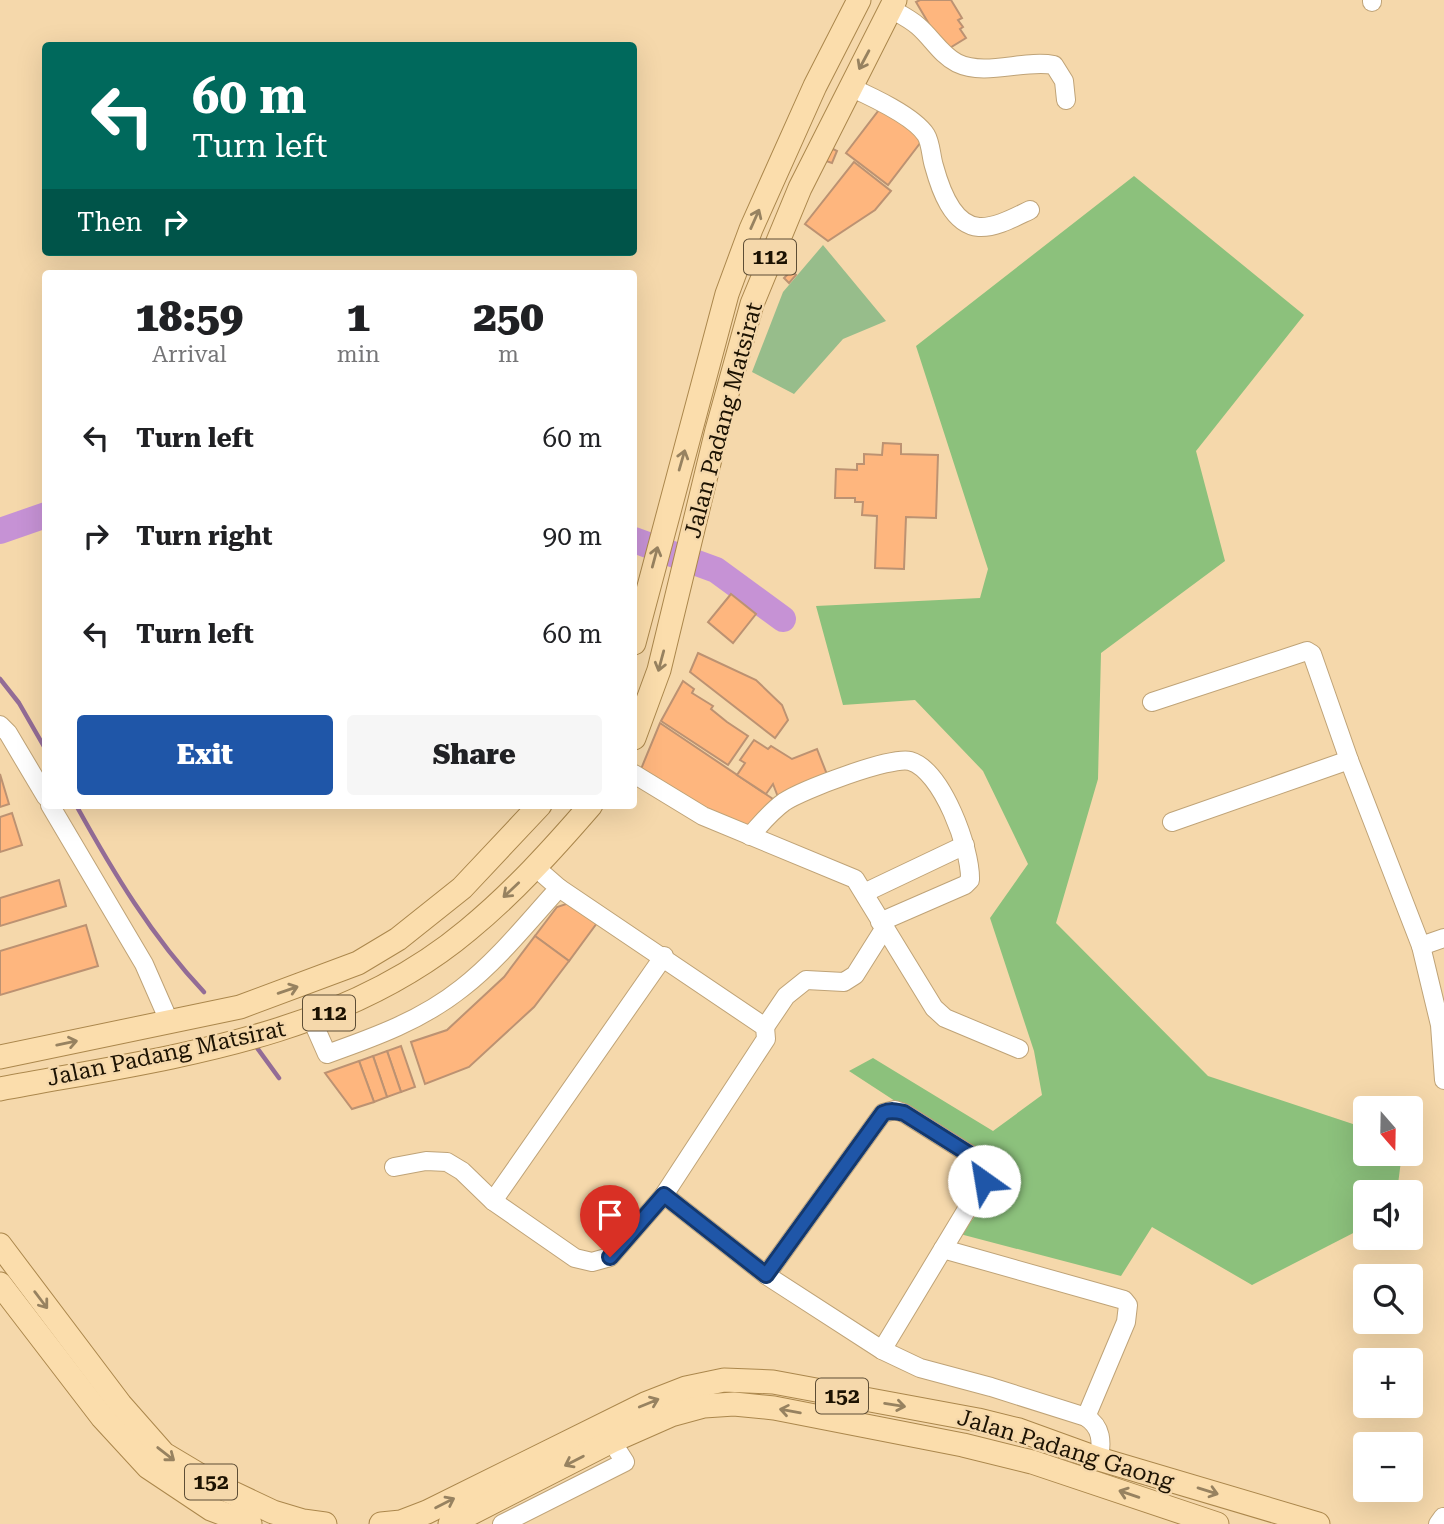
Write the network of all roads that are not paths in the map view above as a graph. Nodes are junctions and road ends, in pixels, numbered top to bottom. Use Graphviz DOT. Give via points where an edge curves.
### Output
graph roads {
  1 [pos="859,0"];
  2 [pos="893,4"];
  3 [pos="850,86"];
  4 [pos="1066,100"];
  5 [pos="1030,210"];
  6 [pos="637,630"];
  7 [pos="1152,702"];
  8 [pos="0,725"];
  9 [pos="637,730"];
  10 [pos="1349,760"];
  11 [pos="637,776"];
  12 [pos="42,790"];
  13 [pos="52,809"];
  14 [pos="536,809"];
  15 [pos="587,809"];
  16 [pos="1172,822"];
  17 [pos="750,836"];
  18 [pos="965,845"];
  19 [pos="535,867"];
  20 [pos="559,888"];
  21 [pos="864,893"];
  22 [pos="882,925"];
  23 [pos="1444,937"];
  24 [pos="1421,946"];
  25 [pos="664,956"];
  26 [pos="312,1020"];
  27 [pos="169,1021"];
  28 [pos="765,1027"];
  29 [pos="129,1030"];
  30 [pos="1019,1049"];
  31 [pos="0,1057"];
  32 [pos="136,1063"];
  33 [pos="1444,1080"];
  34 [pos="0,1088"];
  35 [pos="394,1167"];
  36 [pos="664,1195"];
  37 [pos="493,1201"];
  38 [pos="0,1245"];
  39 [pos="943,1249"];
  40 [pos="766,1275"];
  41 [pos="0,1284"];
  42 [pos="882,1350"];
  43 [pos="111,1410"];
  44 [pos="1086,1417"];
  45 [pos="606,1433"];
  46 [pos="1099,1459"];
  47 [pos="250,1524"];
  48 [pos="325,1524"];
  49 [pos="381,1524"];
  50 [pos="450,1524"];
  51 [pos="502,1524"];
  52 [pos="1217,1524"];
  53 [pos="1318,1524"];
  6 -- 1 [label="main road, Jalan Padang Matsirat / 112, one-way" via="727,294 815,86"];
  2 -- 3 [label="main road, Jalan Padang Matsirat / 112, one-way"];
  2 -- 4 [label="street" via="959,64 1054,65 1064,81"];
  3 -- 5 [label="street" via="923,131 943,193 966,221 978,227 999,224"];
  3 -- 9 [label="main road, Jalan Padang Matsirat / 112, one-way" via="776,240 752,304 659,670"];
  7 -- 10 [label="street" via="1307,651 1312,654"];
  8 -- 12 [label="street"];
  10 -- 16 [label="street"];
  10 -- 24 [label="street"];
  11 -- 17 [label="street" via="703,816"];
  13 -- 27 [label="street" via="144,964"];
  27 -- 14 [label="main road, Jalan Padang Matsirat / 112, one-way" via="240,1007 358,963 398,939 462,888"];
  15 -- 19 [label="main road, Jalan Padang Matsirat / 112"];
  17 -- 18 [label="street" via="772,812 806,791 906,760 918,764 939,788"];
  17 -- 21 [label="street" via="849,875"];
  18 -- 21 [label="street"];
  18 -- 22 [label="street" via="971,870 965,885"];
  19 -- 20 [label="street"];
  19 -- 26 [label="main road, Jalan Padang Matsirat / 112, one-way" via="468,931 419,966 382,989"];
  20 -- 25 [label="street"];
  20 -- 26 [label="street" via="479,973 430,1010 390,1031 327,1054"];
  21 -- 22 [label="street"];
  22 -- 28 [label="street" via="855,975 844,982 806,980 786,996"];
  22 -- 30 [label="street" via="939,1014"];
  23 -- 24 [label="street"];
  24 -- 33 [label="street" via="1440,1025"];
  25 -- 28 [label="street"];
  25 -- 37 [label="street"];
  26 -- 32 [label="main road, Jalan Padang Matsirat / 112" via="235,1043"];
  27 -- 29 [label="main road, Jalan Padang Matsirat / 112"];
  28 -- 36 [label="street" via="766,1039"];
  31 -- 29 [label="main road, Jalan Padang Matsirat / 112, one-way"];
  29 -- 32 [label="main road"];
  32 -- 34 [label="main road, Jalan Padang Matsirat / 112"];
  35 -- 37 [label="street" via="447,1162"];
  36 -- 37 [label="street" via="610,1257 592,1262 575,1258"];
  36 -- 40 [label="street"];
  38 -- 43 [label="main road, 152, one-way"];
  39 -- 40 [label="street" via="984,1181 983,1170 977,1159 895,1110 883,1113"];
  39 -- 42 [label="street"];
  39 -- 44 [label="street" via="1124,1300 1128,1305 1126,1322"];
  40 -- 42 [label="street"];
  41 -- 43 [label="main road, 152"];
  42 -- 44 [label="street" via="920,1368"];
  43 -- 47 [label="main road, 152" via="148,1467 211,1509"];
  43 -- 48 [label="main road, 152, one-way" via="164,1454 216,1485 273,1512"];
  44 -- 46 [label="street" via="1096,1423 1102,1446"];
  45 -- 46 [label="main road, Jalan Padang Gaong / 152, one-way" via="686,1388 724,1380 773,1382 978,1420"];
  49 -- 45 [label="main road, Jalan Padang Gaong / 152, one-way" via="426,1512"];
  45 -- 50 [label="main road, Jalan Padang Gaong / 152, one-way"];
  45 -- 51 [label="street" via="625,1462"];
  52 -- 45 [label="main road, Jalan Padang Gaong / 152, one-way" via="1032,1462 774,1408 704,1406"];
  46 -- 53 [label="main road, Jalan Padang Gaong / 152, one-way"];
}
